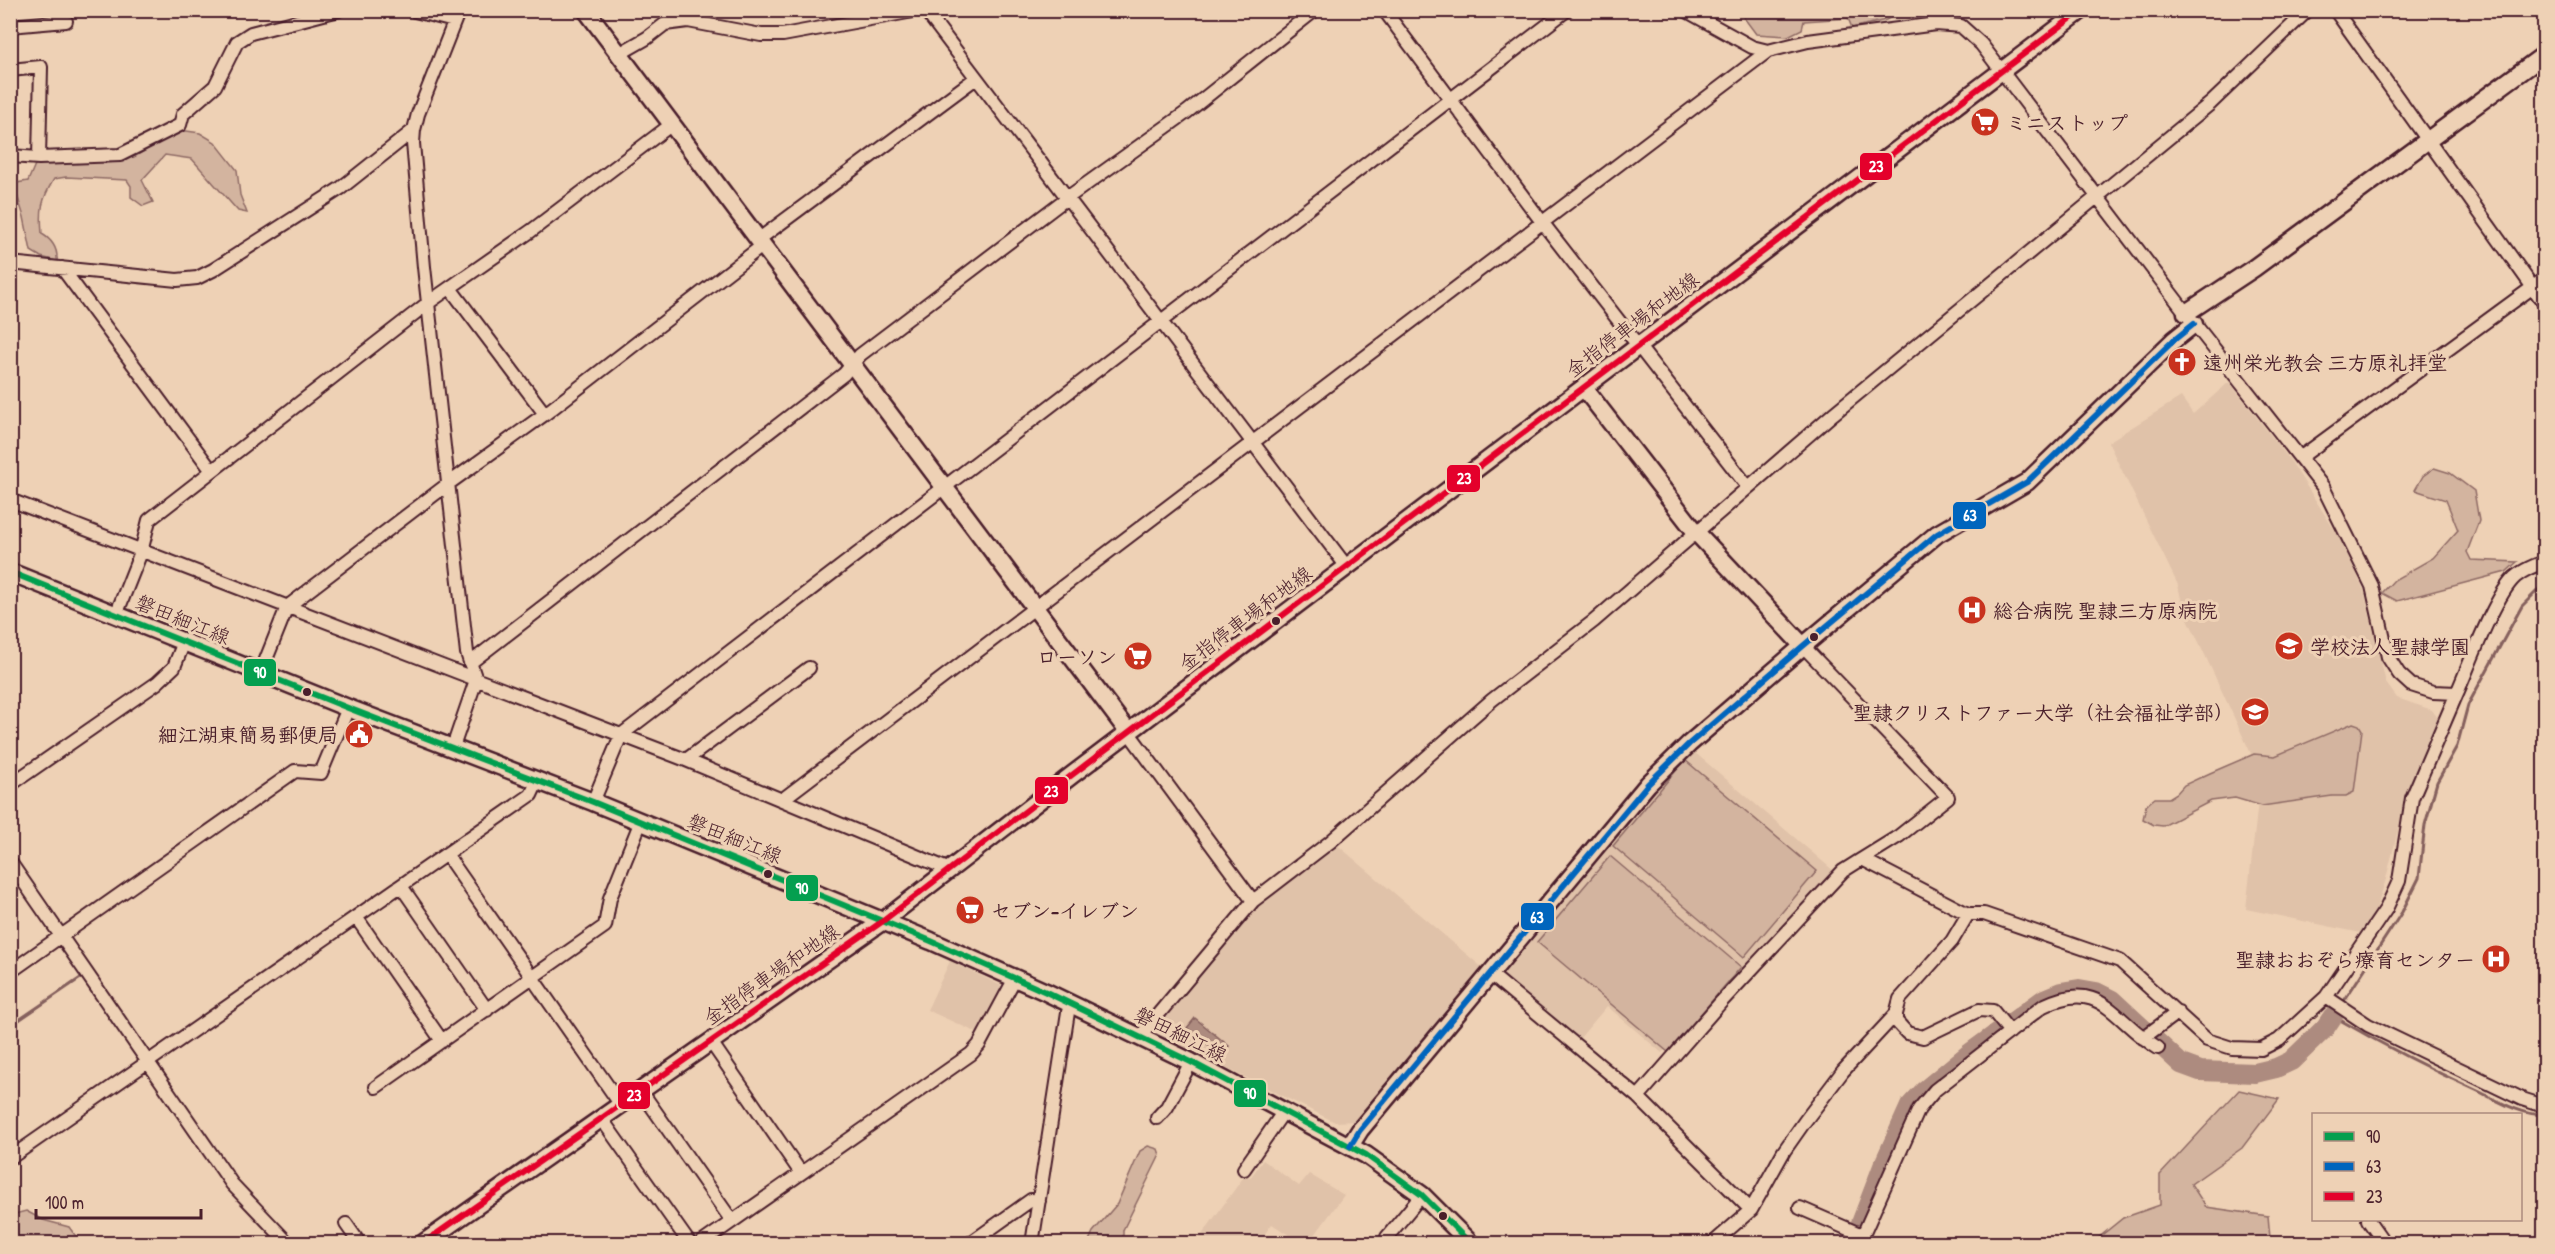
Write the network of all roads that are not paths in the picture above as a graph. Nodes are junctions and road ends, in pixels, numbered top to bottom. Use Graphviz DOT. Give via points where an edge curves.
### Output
graph roads {
  1 [pos="339,10"];
  2 [pos="411,10"];
  3 [pos="586,10"];
  4 [pos="919,10"];
  5 [pos="924,10"];
  6 [pos="1315,10"];
  7 [pos="1384,10"];
  8 [pos="1567,10"];
  9 [pos="1685,10"];
  10 [pos="2082,10"];
  11 [pos="2308,10"];
  12 [pos="2335,10"];
  13 [pos="457,16"];
  14 [pos="66,21"];
  15 [pos="10,26"];
  16 [pos="1768,51"];
  17 [pos="619,54"];
  18 [pos="2544,55"];
  19 [pos="10,70"];
  20 [pos="2001,70"];
  21 [pos="976,78"];
  22 [pos="1451,100"];
  23 [pos="672,124"];
  24 [pos="414,130"];
  25 [pos="2427,142"];
  26 [pos="10,156"];
  27 [pos="39,158"];
  28 [pos="2097,196"];
  29 [pos="1067,198"];
  30 [pos="1542,222"];
  31 [pos="760,243"];
  32 [pos="10,263"];
  33 [pos="62,268"];
  34 [pos="2544,279"];
  35 [pos="2533,287"];
  36 [pos="450,288"];
  37 [pos="428,303"];
  38 [pos="2544,303"];
  39 [pos="2190,319"];
  40 [pos="1160,321"];
  41 [pos="1638,345"];
  42 [pos="852,366"];
  43 [pos="1584,388"];
  44 [pos="545,414"];
  45 [pos="1252,443"];
  46 [pos="2301,457"];
  47 [pos="212,471"];
  48 [pos="448,484"];
  49 [pos="1748,487"];
  50 [pos="945,488"];
  51 [pos="10,500"];
  52 [pos="1695,531"];
  53 [pos="141,552"];
  54 [pos="2544,563"];
  55 [pos="1347,567"];
  56 [pos="10,572"];
  57 [pos="287,607"];
  58 [pos="1035,608"];
  59 [pos="116,615"];
  60 [pos="184,642"];
  61 [pos="1803,646"];
  62 [pos="470,663"];
  63 [pos="809,668"];
  64 [pos="261,672"];
  65 [pos="476,680"];
  66 [pos="2457,693"];
  67 [pos="348,708"];
  68 [pos="1129,733"];
  69 [pos="621,735"];
  70 [pos="453,747"];
  71 [pos="686,760"];
  72 [pos="538,780"];
  73 [pos="10,785"];
  74 [pos="783,799"];
  75 [pos="593,802"];
  76 [pos="641,821"];
  77 [pos="446,854"];
  78 [pos="1862,859"];
  79 [pos="10,862"];
  80 [pos="950,870"];
  81 [pos="401,886"];
  82 [pos="1253,902"];
  83 [pos="1968,914"];
  84 [pos="356,917"];
  85 [pos="883,921"];
  86 [pos="62,936"];
  87 [pos="10,972"];
  88 [pos="1489,973"];
  89 [pos="534,978"];
  90 [pos="1015,978"];
  91 [pos="2331,1001"];
  92 [pos="1072,1004"];
  93 [pos="487,1010"];
  94 [pos="2178,1012"];
  95 [pos="1896,1014"];
  96 [pos="2009,1031"];
  97 [pos="1142,1037"];
  98 [pos="2143,1038"];
  99 [pos="442,1041"];
  100 [pos="711,1042"];
  101 [pos="2158,1048"];
  102 [pos="148,1062"];
  103 [pos="1191,1062"];
  104 [pos="376,1087"];
  105 [pos="641,1091"];
  106 [pos="1638,1097"];
  107 [pos="621,1105"];
  108 [pos="2544,1106"];
  109 [pos="1284,1111"];
  110 [pos="601,1118"];
  111 [pos="1157,1118"];
  112 [pos="1350,1146"];
  113 [pos="10,1158"];
  114 [pos="1244,1169"];
  115 [pos="801,1173"];
  116 [pos="1422,1195"];
  117 [pos="1039,1201"];
  118 [pos="1800,1208"];
  119 [pos="1750,1209"];
  120 [pos="732,1221"];
  121 [pos="2369,1221"];
  122 [pos="346,1224"];
  123 [pos="1387,1237"];
  124 [pos="1861,1238"];
  125 [pos="289,1244"];
  126 [pos="360,1244"];
  127 [pos="422,1244"];
  128 [pos="690,1244"];
  129 [pos="700,1244"];
  130 [pos="969,1244"];
  131 [pos="1032,1244"];
  132 [pos="1471,1244"];
  133 [pos="1712,1244"];
  134 [pos="2385,1244"];
  1 -- 27 [label="street" via="251,33 237,42 215,86 183,114 180,125 120,156"];
  2 -- 13 [label="street"];
  3 -- 17 [label="main road"];
  4 -- 17 [label="street" via="783,35 761,35 688,21 665,24"];
  5 -- 21 [label="street"];
  6 -- 29 [label="street" via="1187,112"];
  7 -- 22 [label="street"];
  8 -- 22 [label="street"];
  9 -- 16 [label="street"];
  10 -- 20 [label="main road, 金指停車場和地線"];
  11 -- 28 [label="street" via="2211,104"];
  12 -- 25 [label="street"];
  13 -- 24 [label="street"];
  14 -- 15 [label="street"];
  16 -- 20 [label="street" via="1808,41 1936,24 1961,26"];
  16 -- 30 [label="street"];
  17 -- 23 [label="main road"];
  18 -- 25 [label="main road"];
  19 -- 27 [label="street" via="41,67"];
  20 -- 28 [label="street"];
  20 -- 41 [label="main road, 金指停車場和地線"];
  21 -- 29 [label="street"];
  21 -- 31 [label="street"];
  22 -- 30 [label="street"];
  22 -- 40 [label="street"];
  23 -- 31 [label="main road"];
  23 -- 36 [label="street"];
  24 -- 33 [label="street" via="341,188 197,278 177,280"];
  24 -- 37 [label="street"];
  25 -- 35 [label="street"];
  25 -- 39 [label="main road"];
  26 -- 27 [label="street"];
  28 -- 39 [label="street"];
  28 -- 49 [label="street"];
  29 -- 40 [label="street"];
  29 -- 42 [label="street"];
  30 -- 41 [label="street"];
  30 -- 45 [label="street"];
  31 -- 42 [label="main road"];
  31 -- 44 [label="street"];
  32 -- 33 [label="street"];
  33 -- 47 [label="street"];
  34 -- 35 [label="street"];
  35 -- 38 [label="street"];
  35 -- 46 [label="street"];
  36 -- 37 [label="street"];
  36 -- 44 [label="street"];
  37 -- 47 [label="street"];
  37 -- 48 [label="street"];
  39 -- 46 [label="street"];
  39 -- 61 [label="main road" via="2167,348 2027,482 1937,534"];
  40 -- 45 [label="street"];
  40 -- 50 [label="street"];
  41 -- 43 [label="main road, 金指停車場和地線"];
  41 -- 49 [label="street"];
  42 -- 50 [label="main road"];
  42 -- 62 [label="street"];
  43 -- 52 [label="main road"];
  43 -- 55 [label="main road, 金指停車場和地線"];
  44 -- 48 [label="street"];
  45 -- 55 [label="street"];
  45 -- 58 [label="street"];
  46 -- 66 [label="street" via="2323,487 2368,577 2388,657 2399,674 2411,685 2433,692"];
  47 -- 53 [label="street" via="148,520"];
  48 -- 57 [label="street"];
  48 -- 62 [label="street"];
  49 -- 52 [label="street"];
  50 -- 58 [label="main road"];
  50 -- 69 [label="street"];
  51 -- 53 [label="street"];
  52 -- 61 [label="main road"];
  52 -- 82 [label="street" via="1594,621 1492,700 1330,842"];
  53 -- 57 [label="street"];
  53 -- 59 [label="street"];
  54 -- 66 [label="street" via="2515,577 2498,602"];
  55 -- 68 [label="main road, 金指停車場和地線"];
  56 -- 59 [label="main road, 磐田細江線"];
  57 -- 64 [label="street"];
  57 -- 65 [label="street"];
  58 -- 68 [label="main road"];
  58 -- 74 [label="street"];
  59 -- 60 [label="main road, 磐田細江線"];
  60 -- 64 [label="main road, 磐田細江線"];
  60 -- 73 [label="street" via="174,667 157,683"];
  61 -- 78 [label="street" via="1948,797"];
  61 -- 88 [label="main road" via="1648,784"];
  62 -- 65 [label="street"];
  63 -- 71 [label="street"];
  64 -- 67 [label="main road, 磐田細江線"];
  65 -- 69 [label="street"];
  65 -- 70 [label="street"];
  66 -- 91 [label="street" via="2412,798 2399,881"];
  67 -- 70 [label="main road, 磐田細江線"];
  67 -- 86 [label="street" via="321,773 295,771"];
  68 -- 80 [label="main road, 金指停車場和地線"];
  68 -- 82 [label="street"];
  69 -- 71 [label="street"];
  69 -- 75 [label="street"];
  70 -- 72 [label="main road, 磐田細江線"];
  71 -- 74 [label="street"];
  72 -- 75 [label="main road, 磐田細江線"];
  72 -- 77 [label="street" via="531,795"];
  74 -- 80 [label="street"];
  75 -- 76 [label="main road, 磐田細江線"];
  76 -- 85 [label="main road, 磐田細江線"];
  76 -- 89 [label="street" via="610,898 605,926"];
  77 -- 81 [label="street"];
  77 -- 89 [label="street"];
  78 -- 83 [label="street"];
  78 -- 106 [label="street" via="1835,879"];
  79 -- 86 [label="street"];
  80 -- 85 [label="main road, 金指停車場和地線"];
  81 -- 84 [label="street"];
  81 -- 93 [label="street"];
  82 -- 97 [label="street"];
  83 -- 94 [label="street" via="1983,914 2120,961"];
  83 -- 95 [label="street" via="1952,941 1899,999"];
  84 -- 99 [label="street"];
  84 -- 102 [label="street"];
  85 -- 90 [label="main road, 磐田細江線"];
  85 -- 100 [label="main road, 金指停車場和地線"];
  86 -- 87 [label="street"];
  86 -- 102 [label="street"];
  88 -- 106 [label="street"];
  88 -- 112 [label="main road" via="1359,1130"];
  89 -- 93 [label="street"];
  89 -- 107 [label="street"];
  90 -- 92 [label="main road, 磐田細江線"];
  90 -- 115 [label="street" via="971,1054"];
  91 -- 94 [label="street" via="2261,1049 2232,1048 2207,1040"];
  91 -- 108 [label="street" via="2368,1025"];
  92 -- 97 [label="main road, 磐田細江線"];
  92 -- 117 [label="street"];
  93 -- 99 [label="street"];
  94 -- 98 [label="street"];
  95 -- 96 [label="street" via="1896,1021 1907,1033 1923,1037 1979,1010 1993,1011"];
  95 -- 119 [label="street" via="1816,1106 1784,1150"];
  96 -- 98 [label="street" via="2043,1006 2062,997 2082,995 2102,1003"];
  96 -- 124 [label="street" via="1935,1090 1919,1109"];
  97 -- 103 [label="main road, 磐田細江線"];
  98 -- 101 [label="street"];
  99 -- 104 [label="street"];
  100 -- 105 [label="main road, 金指停車場和地線"];
  100 -- 115 [label="street"];
  102 -- 113 [label="street"];
  102 -- 125 [label="street" via="232,1184"];
  103 -- 109 [label="main road, 磐田細江線"];
  103 -- 111 [label="street"];
  105 -- 107 [label="main road, 金指停車場和地線"];
  105 -- 120 [label="street"];
  106 -- 119 [label="street"];
  107 -- 110 [label="main road, 金指停車場和地線"];
  109 -- 112 [label="main road, 磐田細江線"];
  109 -- 114 [label="street"];
  110 -- 127 [label="main road, 金指停車場和地線"];
  110 -- 128 [label="street"];
  112 -- 116 [label="main road, 磐田細江線"];
  115 -- 120 [label="street"];
  116 -- 123 [label="street"];
  116 -- 132 [label="main road, 磐田細江線"];
  117 -- 130 [label="street" via="1032,1200"];
  117 -- 131 [label="street"];
  118 -- 124 [label="street"];
  119 -- 133 [label="street"];
  120 -- 129 [label="street"];
  121 -- 134 [label="street"];
  122 -- 126 [label="street"];
}
